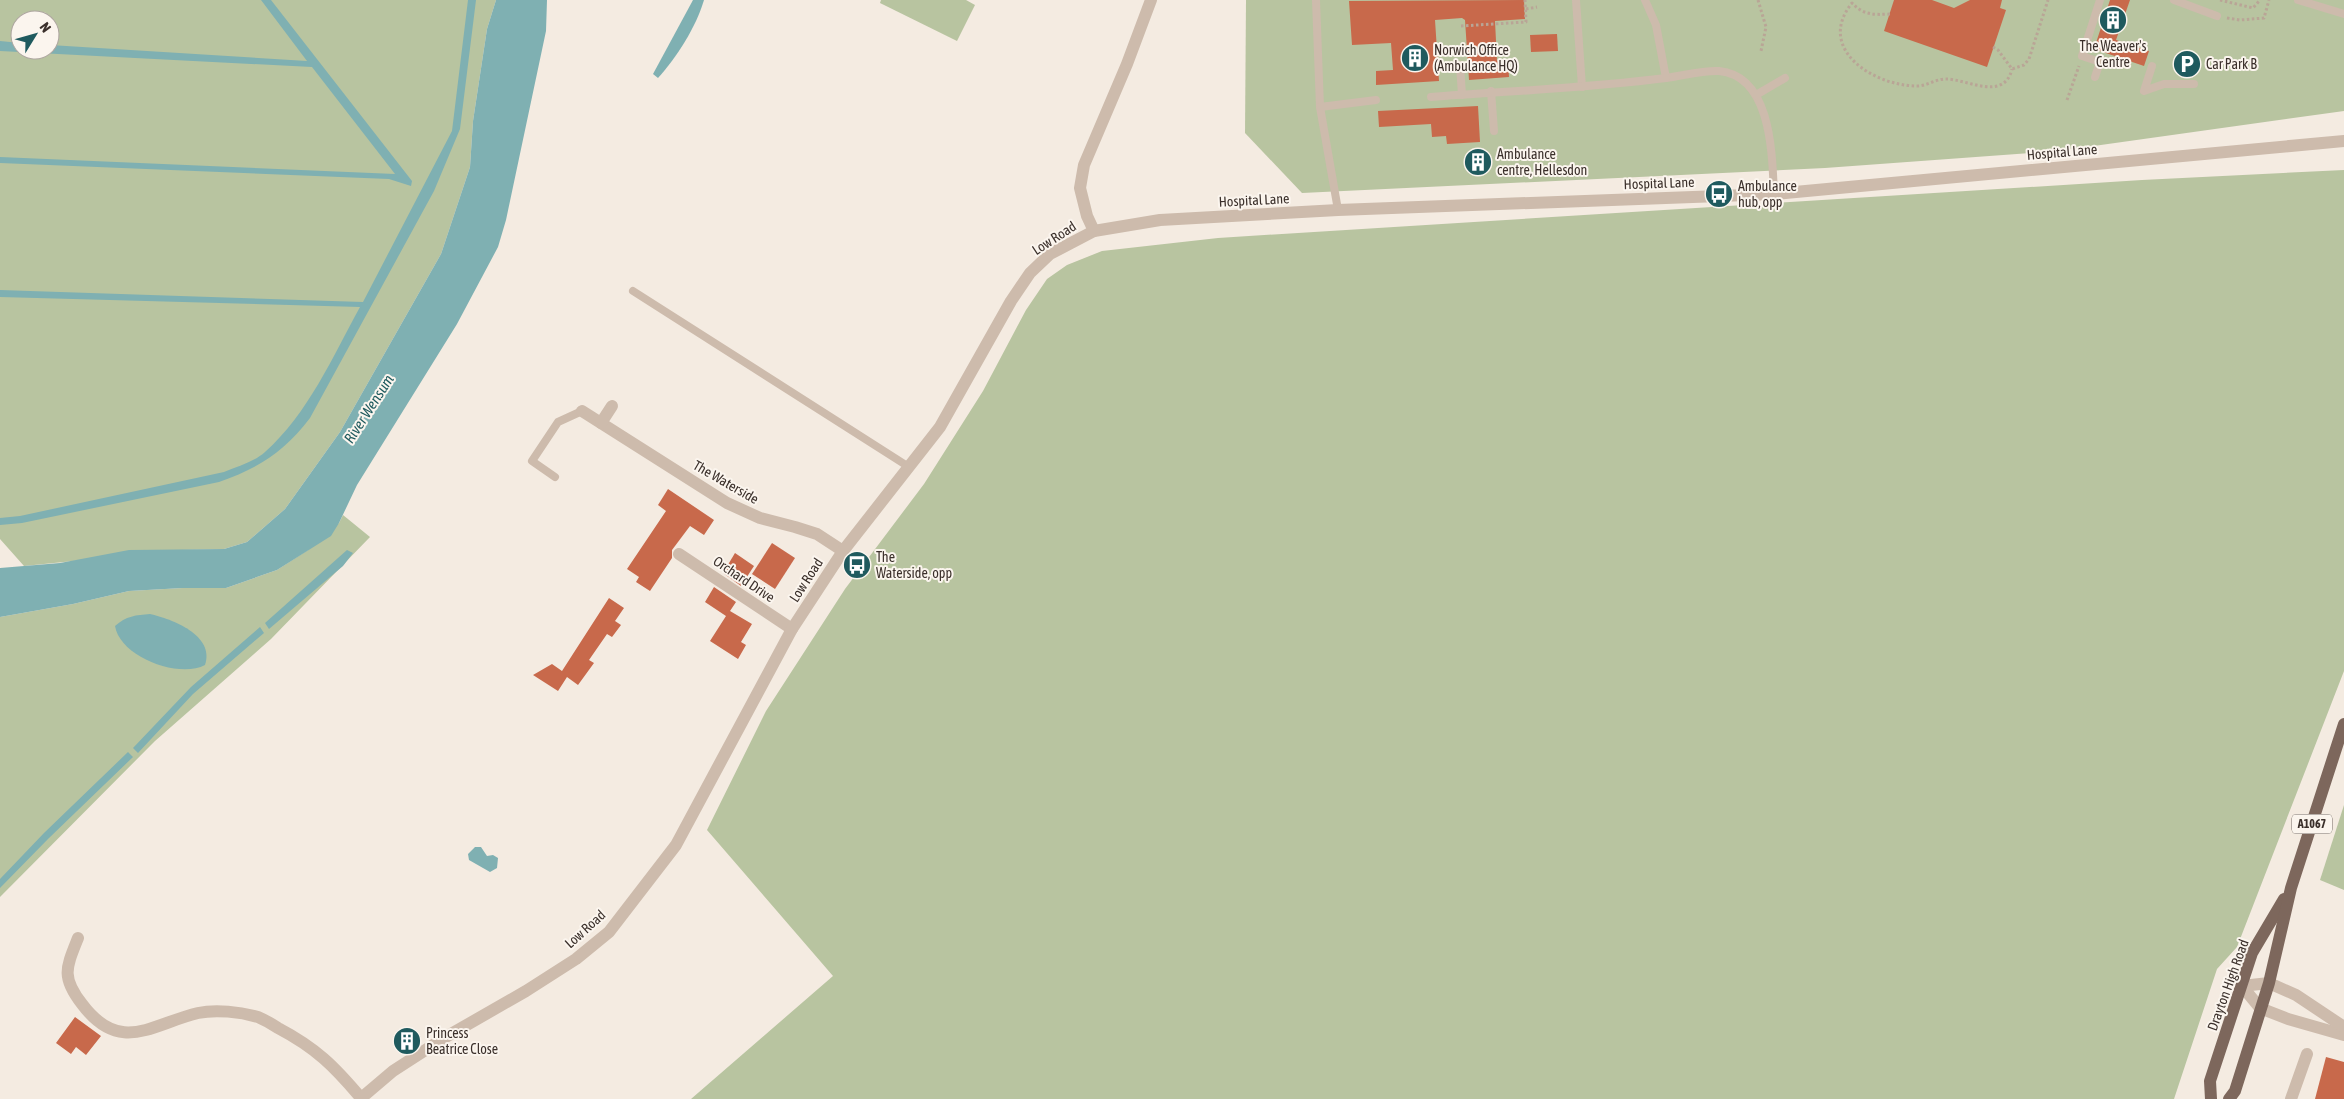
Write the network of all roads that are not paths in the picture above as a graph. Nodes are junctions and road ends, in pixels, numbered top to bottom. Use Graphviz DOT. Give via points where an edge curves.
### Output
graph roads {
  1 [pos="1151,0"];
  2 [pos="1316,0"];
  3 [pos="1576,0"];
  4 [pos="1645,0"];
  5 [pos="2100,0"];
  6 [pos="2174,0"];
  7 [pos="2298,0"];
  8 [pos="2344,4"];
  9 [pos="2342,14"];
  10 [pos="2217,16"];
  11 [pos="1460,65"];
  12 [pos="2152,66"];
  13 [pos="2095,77"];
  14 [pos="1666,78"];
  15 [pos="1785,78"];
  16 [pos="2194,84"];
  17 [pos="1582,87"];
  18 [pos="1490,92"];
  19 [pos="1462,95"];
  20 [pos="1756,95"];
  21 [pos="1431,97"];
  22 [pos="1376,100"];
  23 [pos="1320,107"];
  24 [pos="1494,131"];
  25 [pos="2344,141"];
  26 [pos="1774,194"];
  27 [pos="1338,210"];
  28 [pos="1094,231"];
  29 [pos="633,291"];
  30 [pos="612,406"];
  31 [pos="582,411"];
  32 [pos="601,423"];
  33 [pos="909,467"];
  34 [pos="555,477"];
  35 [pos="843,551"];
  36 [pos="679,554"];
  37 [pos="792,629"];
  38 [pos="2344,724"];
  39 [pos="2291,888"];
  40 [pos="78,938"];
  41 [pos="2269,983"];
  42 [pos="2242,986"];
  43 [pos="2260,1008"];
  44 [pos="2344,1027"];
  45 [pos="2344,1035"];
  46 [pos="2306,1054"];
  47 [pos="361,1098"];
  48 [pos="2211,1099"];
  49 [pos="2229,1099"];
  50 [pos="2291,1099"];
  1 -- 28 [label="street, Low Road" via="1084,165 1080,188"];
  2 -- 23 [label="lane"];
  3 -- 17 [label="lane"];
  4 -- 14 [label="lane" via="1656,25"];
  5 -- 13 [label="lane" via="2082,56 2100,62"];
  6 -- 10 [label="lane"];
  7 -- 9 [label="lane"];
  8 -- 9 [label="lane"];
  11 -- 19 [label="lane"];
  12 -- 16 [label="lane" via="2144,91 2164,84"];
  14 -- 17 [label="lane"];
  14 -- 20 [label="lane" via="1719,71 1735,76"];
  15 -- 20 [label="lane"];
  17 -- 18 [label="lane"];
  18 -- 19 [label="lane"];
  18 -- 24 [label="lane"];
  19 -- 21 [label="lane"];
  20 -- 26 [label="lane" via="1764,112"];
  22 -- 23 [label="lane"];
  23 -- 27 [label="lane"];
  25 -- 26 [label="street, Hospital Lane"];
  26 -- 27 [label="street, Hospital Lane"];
  27 -- 28 [label="street, Hospital Lane" via="1160,220"];
  28 -- 33 [label="street, Low Road" via="1050,254 1030,273 940,427"];
  29 -- 33 [label="lane"];
  30 -- 32 [label="street"];
  31 -- 32 [label="street, The Waterside"];
  31 -- 34 [label="lane" via="558,422 532,461"];
  32 -- 35 [label="street, The Waterside" via="727,503 760,518 817,534"];
  33 -- 35 [label="street, Low Road"];
  35 -- 37 [label="street, Low Road"];
  36 -- 37 [label="street, Orchard Drive"];
  37 -- 47 [label="street, Low Road" via="676,845 609,932 576,959 393,1071"];
  38 -- 39 [label="main road, Drayton High Road / A1067"];
  39 -- 41 [label="main road, Drayton High Road / A1067"];
  39 -- 42 [label="main road, Drayton High Road / A1067" via="2252,953"];
  40 -- 47 [label="street" via="66,973 73,992 103,1025 121,1032 145,1032 199,1013 228,1012 258,1017 297,1038 330,1062"];
  41 -- 42 [label="street"];
  41 -- 43 [label="main road, Drayton High Road / A1067"];
  41 -- 44 [label="street" via="2296,994"];
  42 -- 43 [label="street"];
  42 -- 48 [label="main road, Drayton High Road / A1067" via="2210,1081"];
  43 -- 45 [label="street"];
  43 -- 49 [label="main road, Drayton High Road / A1067" via="2235,1091"];
  46 -- 50 [label="street"];
}
